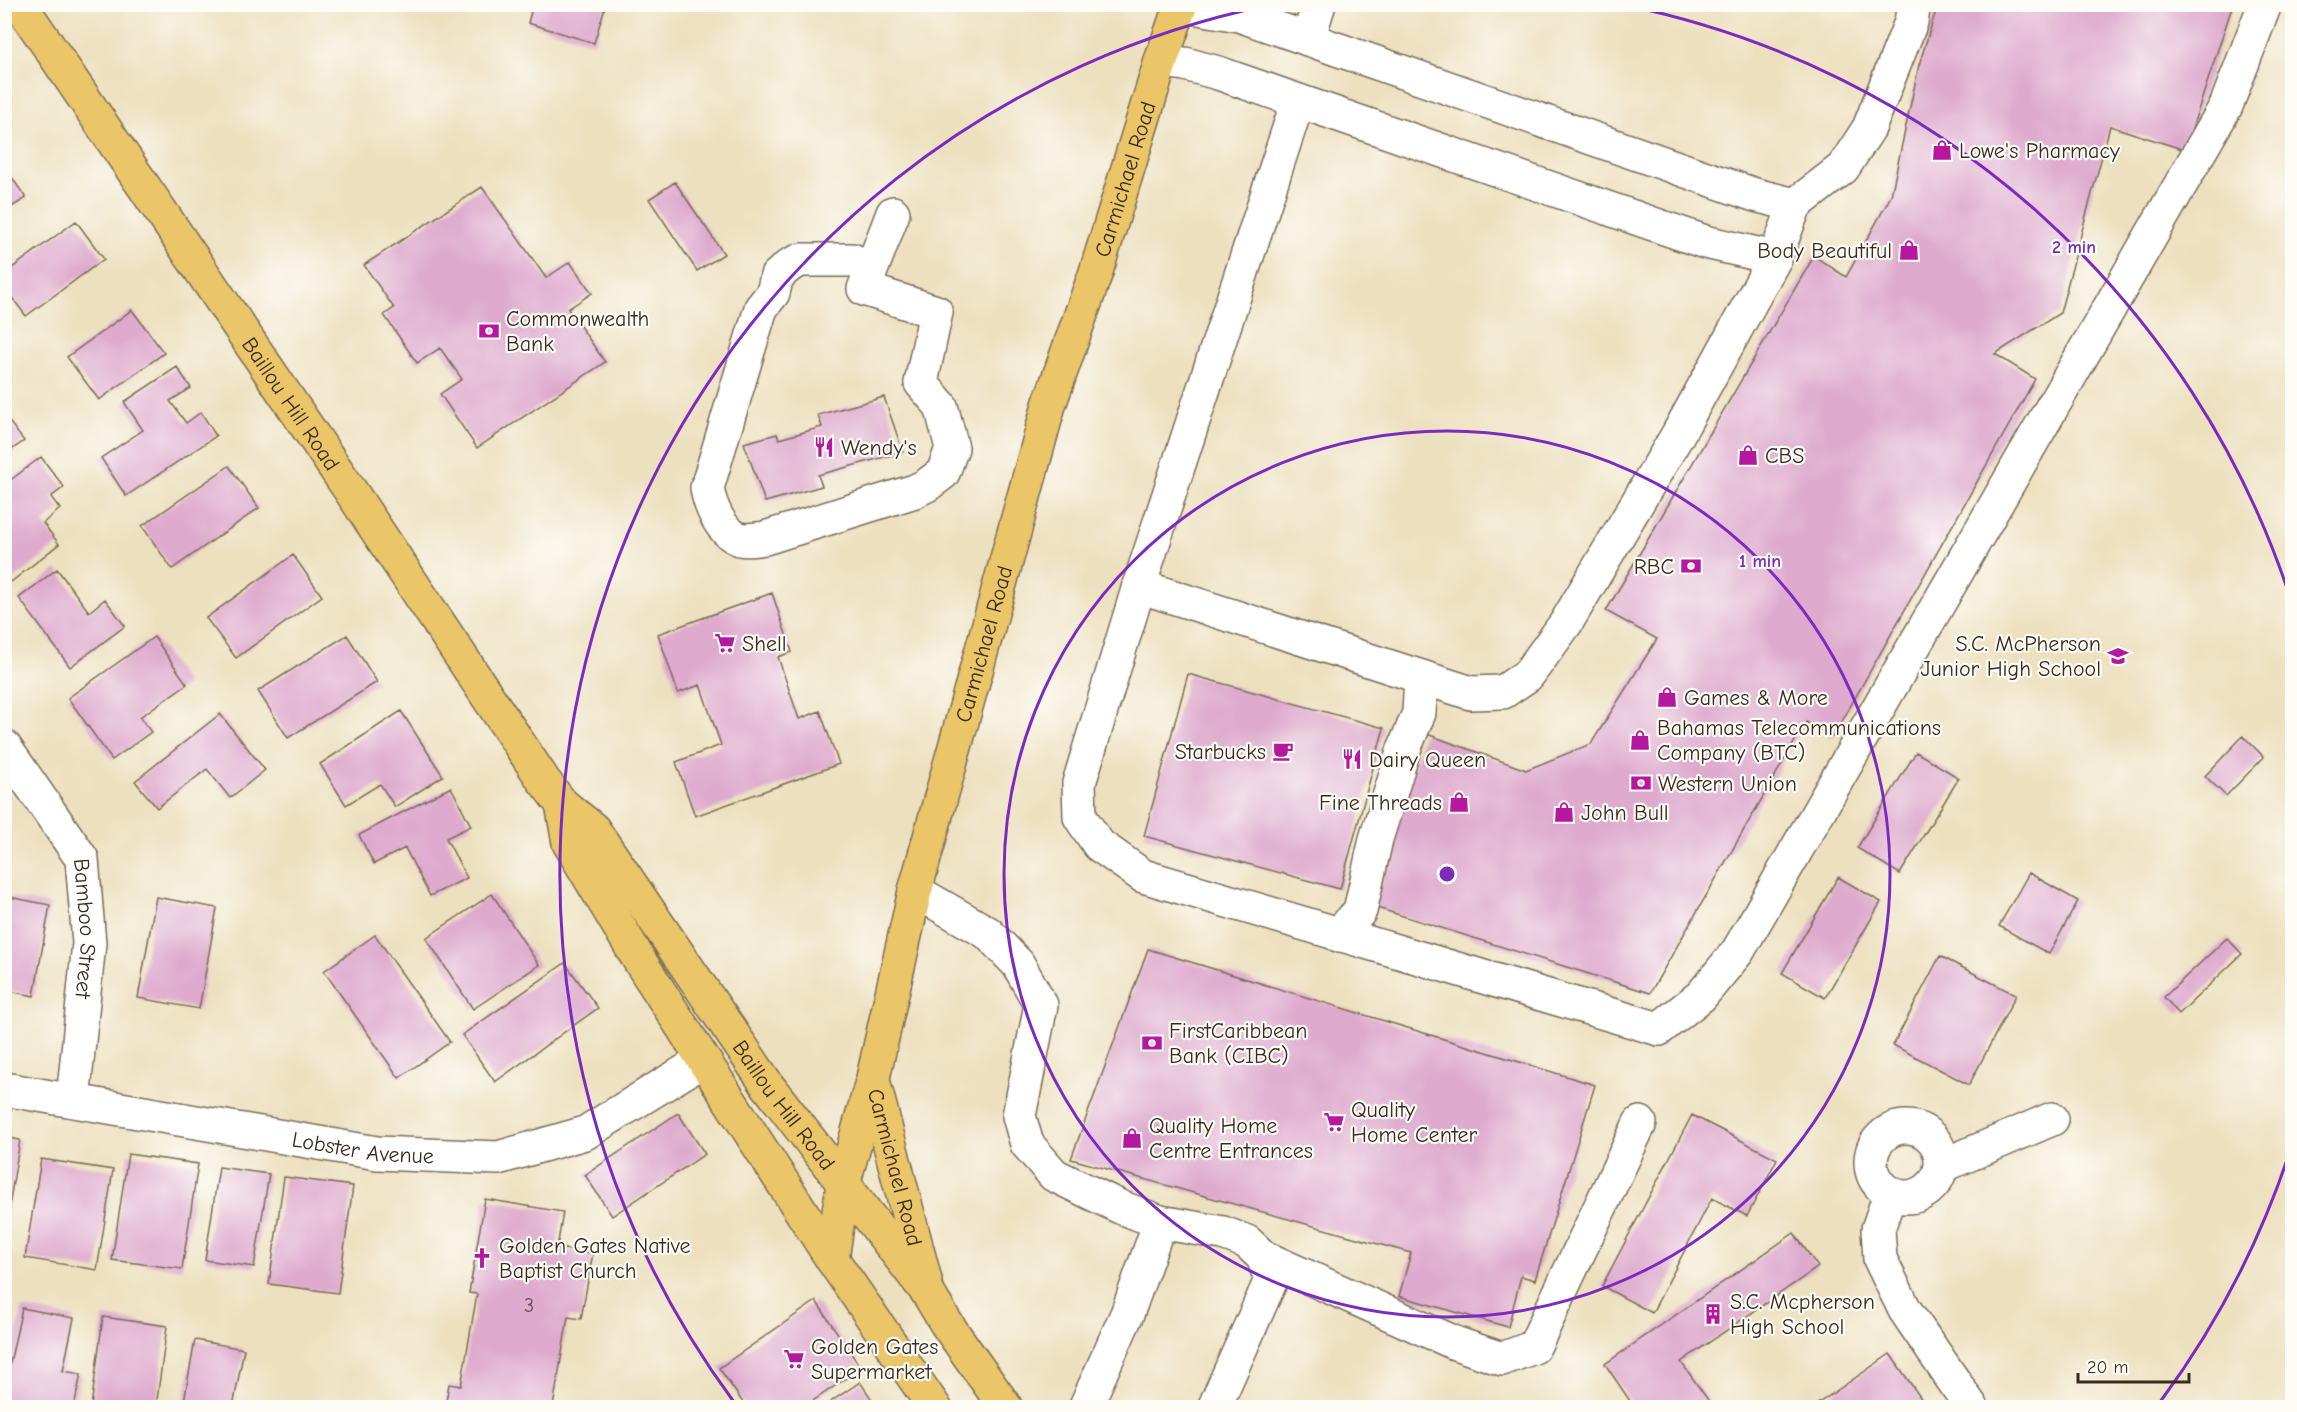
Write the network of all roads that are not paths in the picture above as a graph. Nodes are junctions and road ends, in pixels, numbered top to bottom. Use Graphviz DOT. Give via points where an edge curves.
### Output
graph roads {
  1 [pos="20,4"];
  2 [pos="1319,4"];
  3 [pos="1914,4"];
  4 [pos="2265,4"];
  5 [pos="1181,5"];
  6 [pos="1308,39"];
  7 [pos="1161,61"];
  8 [pos="1298,101"];
  9 [pos="1795,205"];
  10 [pos="893,213"];
  11 [pos="1775,258"];
  12 [pos="852,260"];
  13 [pos="1139,586"];
  14 [pos="1421,677"];
  15 [pos="4,746"];
  16 [pos="562,804"];
  17 [pos="915,891"];
  18 [pos="1338,935"];
  19 [pos="702,1061"];
  20 [pos="873,1078"];
  21 [pos="4,1089"];
  22 [pos="73,1100"];
  23 [pos="2052,1119"];
  24 [pos="1640,1123"];
  25 [pos="1942,1166"];
  26 [pos="843,1185"];
  27 [pos="1890,1194"];
  28 [pos="1160,1222"];
  29 [pos="1263,1257"];
  30 [pos="832,1259"];
  31 [pos="928,1293"];
  32 [pos="936,1407"];
  33 [pos="1006,1407"];
  34 [pos="1085,1407"];
  35 [pos="1214,1407"];
  36 [pos="1972,1407"];
  1 -- 16 [label="main road, Baillou Hill Road"];
  2 -- 6 [label="street"];
  3 -- 9 [label="street" via="1911,22 1869,128 1843,168"];
  4 -- 18 [label="street" via="2220,117 1738,951 1701,996 1659,1029"];
  5 -- 6 [label="street" via="1239,15"];
  5 -- 7 [label="main road, Carmichael Road"];
  6 -- 9 [label="street" via="1755,195"];
  7 -- 8 [label="street" via="1218,73"];
  7 -- 17 [label="main road, Carmichael Road" via="1096,272 1049,405"];
  8 -- 11 [label="street" via="1705,242"];
  8 -- 13 [label="street"];
  9 -- 11 [label="street"];
  10 -- 12 [label="street" via="864,289 936,312 921,383 941,406 952,448 943,473 915,491 765,538 740,539 721,524 707,488 761,308 773,293 777,276 801,260"];
  11 -- 14 [label="street" via="1622,531 1566,623 1528,675 1503,692 1471,693"];
  13 -- 14 [label="street"];
  13 -- 18 [label="street" via="1079,783 1080,818 1099,845 1143,876"];
  14 -- 18 [label="street" via="1419,713 1376,839 1360,911"];
  15 -- 22 [label="street, Bamboo Street" via="82,859 89,943"];
  16 -- 19 [label="main road, Baillou Hill Road" via="569,843"];
  16 -- 26 [label="main road, Baillou Hill Road" via="593,829 768,1086"];
  17 -- 20 [label="main road, Carmichael Road"];
  17 -- 28 [label="street" via="988,933 1018,964 1041,1005 1019,1116 1027,1144 1054,1175"];
  19 -- 22 [label="street, Lobster Avenue" via="585,1133 498,1158 377,1153"];
  19 -- 30 [label="main road, Baillou Hill Road"];
  20 -- 26 [label="main road"];
  20 -- 31 [label="main road, Carmichael Road"];
  21 -- 22 [label="street, Lobster Avenue"];
  23 -- 25 [label="street"];
  24 -- 29 [label="street" via="1534,1347 1502,1359 1455,1343"];
  25 -- 27 [label="street" via="1932,1187 1912,1197"];
  25 -- 27 [label="street" via="1938,1144 1930,1136 1921,1129 1899,1126 1880,1137 1870,1156 1873,1179"];
  26 -- 30 [label="main road"];
  26 -- 31 [label="main road, Baillou Hill Road"];
  27 -- 36 [label="street" via="1878,1229 1880,1260 1905,1310"];
  28 -- 29 [label="street" via="1223,1233 1247,1242"];
  28 -- 34 [label="street" via="1127,1314"];
  29 -- 35 [label="street" via="1271,1280"];
  30 -- 32 [label="main road, Baillou Hill Road"];
  31 -- 33 [label="main road, Baillou Hill Road"];
}
